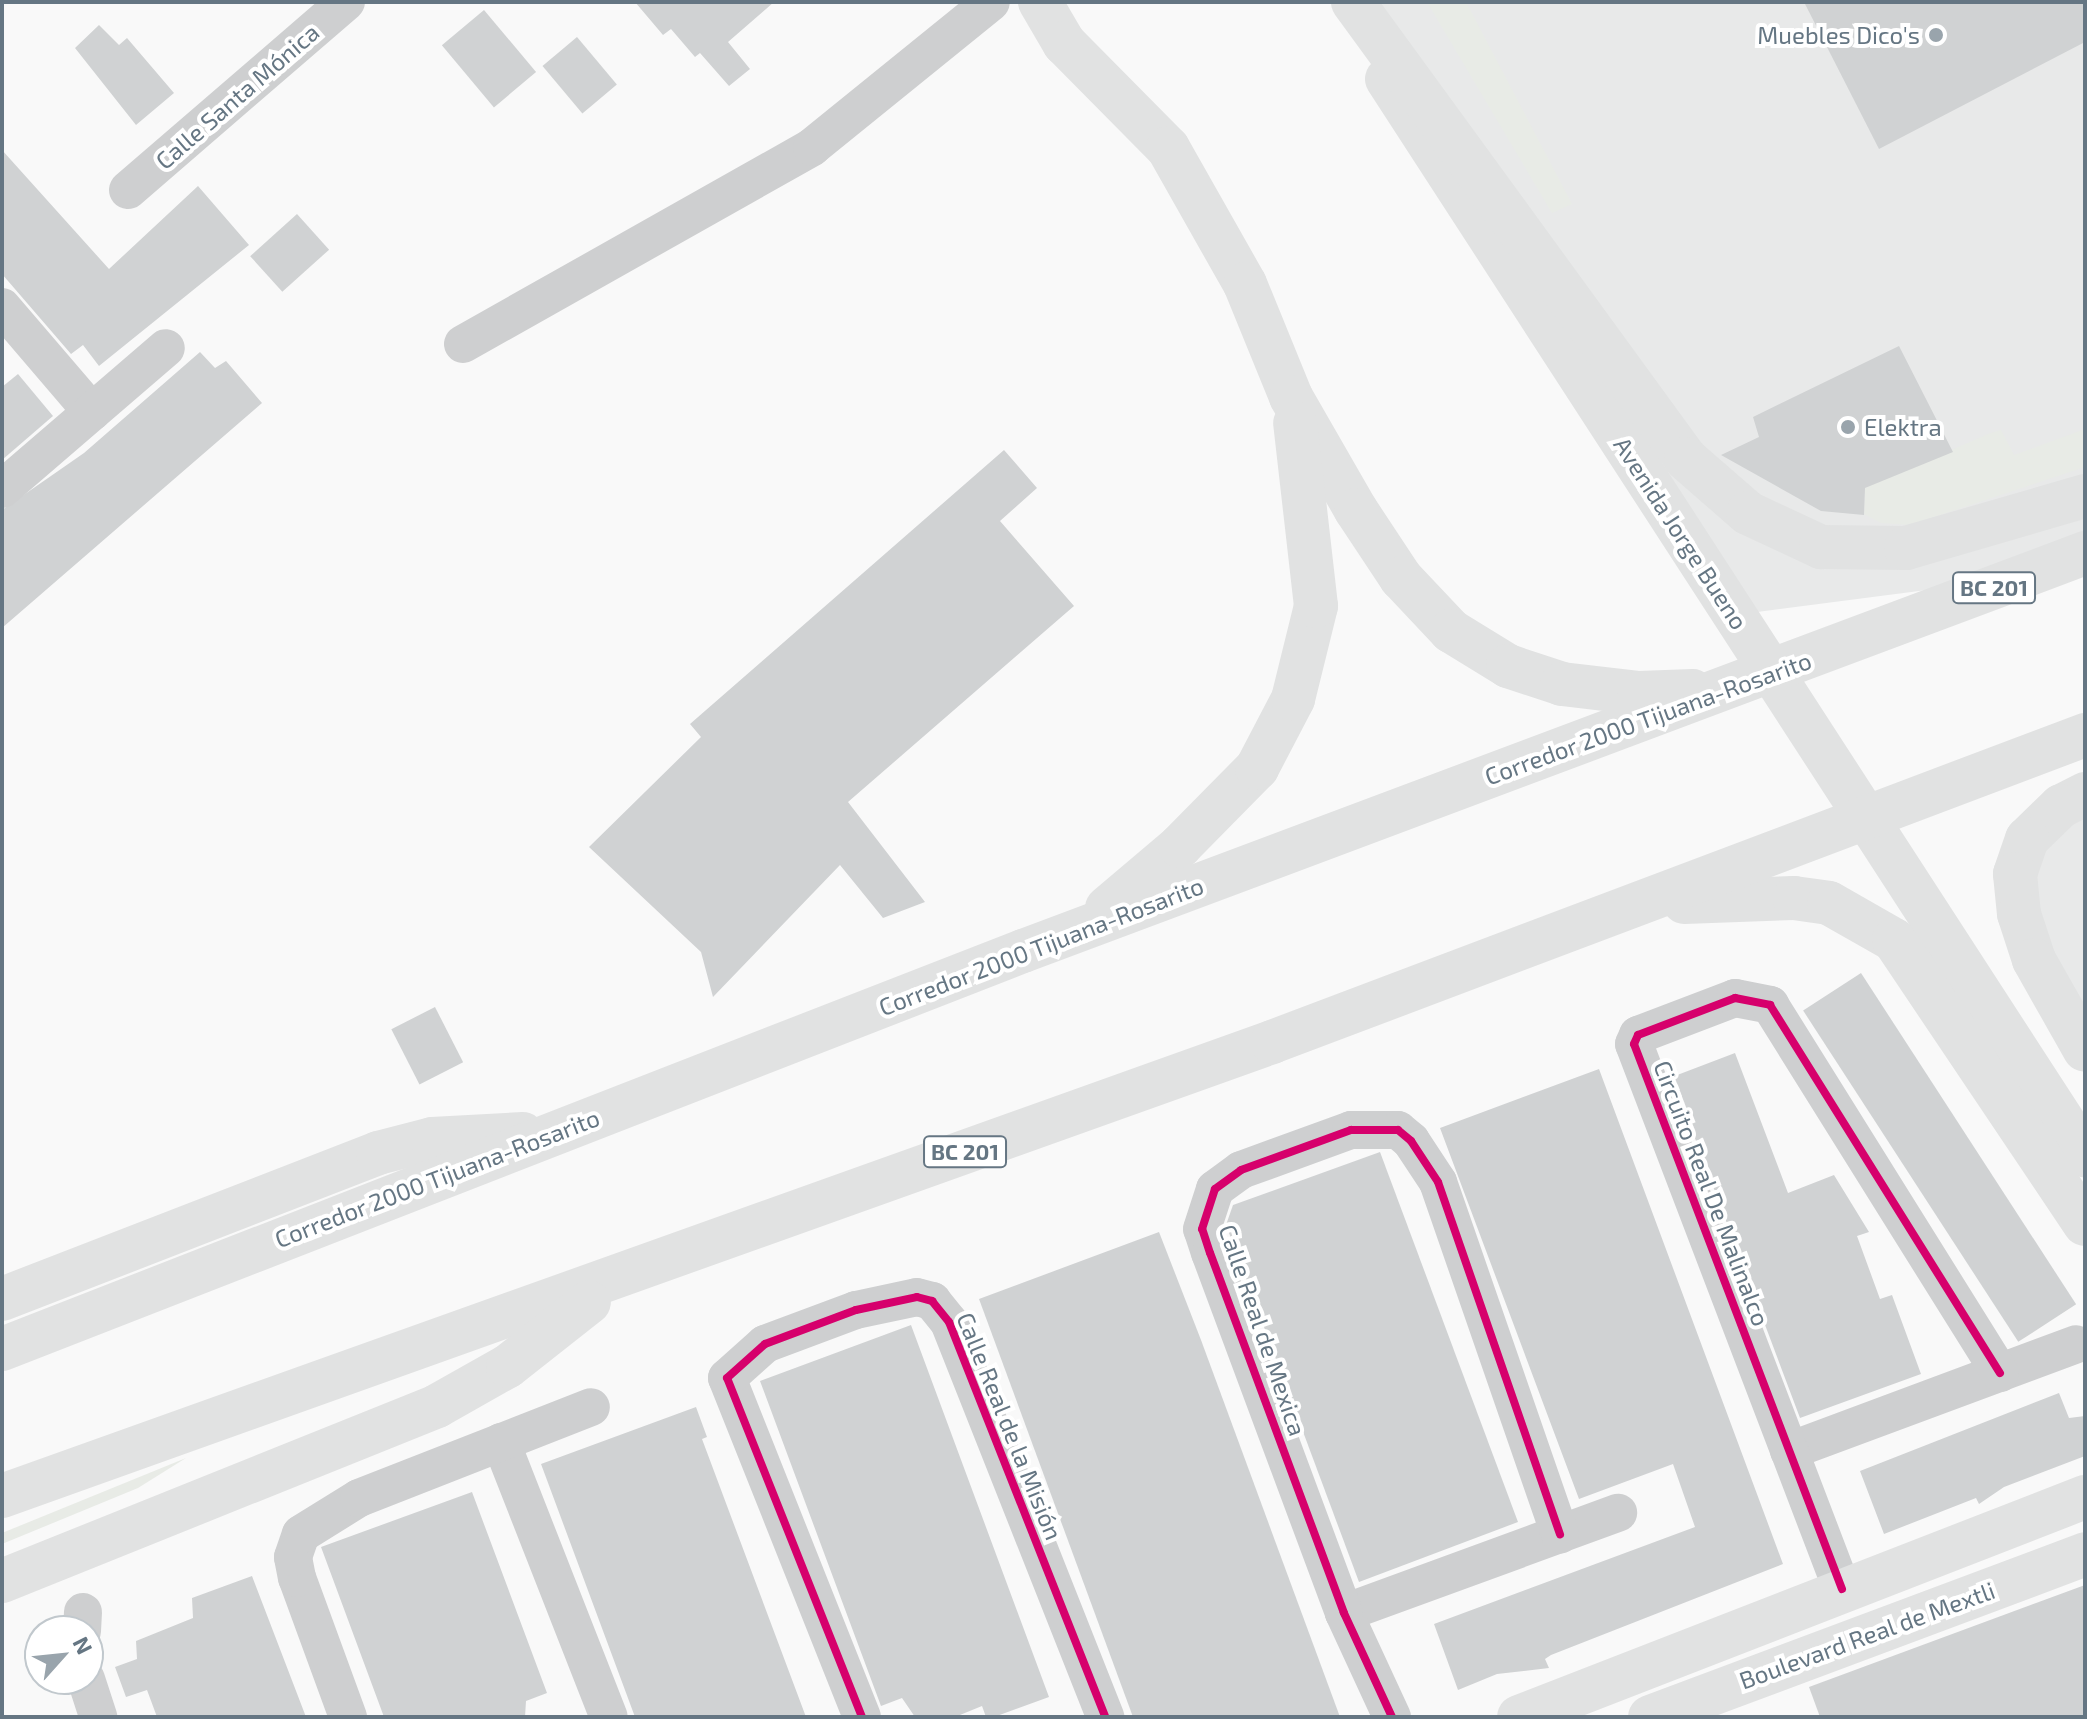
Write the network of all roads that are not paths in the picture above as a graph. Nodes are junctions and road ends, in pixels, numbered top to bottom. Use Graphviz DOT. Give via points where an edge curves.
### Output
graph roads {
  1 [pos="346,2"];
  2 [pos="991,2"];
  3 [pos="1040,2"];
  4 [pos="1340,2"];
  5 [pos="1353,2"];
  6 [pos="128,190"];
  7 [pos="2,307"];
  8 [pos="463,344"];
  9 [pos="166,348"];
  10 [pos="1291,397"];
  11 [pos="92,412"];
  12 [pos="2,489"];
  13 [pos="2085,496"];
  14 [pos="2085,553"];
  15 [pos="2085,562"];
  16 [pos="1904,623"];
  17 [pos="1727,689"];
  18 [pos="2085,721"];
  19 [pos="2085,735"];
  20 [pos="1923,793"];
  21 [pos="2085,794"];
  22 [pos="1649,904"];
  23 [pos="1079,930"];
  24 [pos="2085,1050"];
  25 [pos="553,1134"];
  26 [pos="2085,1155"];
  27 [pos="2085,1224"];
  28 [pos="614,1282"];
  29 [pos="2,1299"];
  30 [pos="2076,1344"];
  31 [pos="2,1349"];
  32 [pos="2000,1373"];
  33 [pos="591,1407"];
  34 [pos="501,1442"];
  35 [pos="1789,1451"];
  36 [pos="2,1496"];
  37 [pos="2085,1497"];
  38 [pos="1618,1513"];
  39 [pos="1560,1534"];
  40 [pos="2085,1554"];
  41 [pos="2,1581"];
  42 [pos="1842,1589"];
  43 [pos="1344,1613"];
  44 [pos="1711,1645"];
  45 [pos="91,1695"];
  46 [pos="1741,1701"];
  47 [pos="1095,1714"];
  48 [pos="98,1717"];
  49 [pos="348,1717"];
  50 [pos="609,1717"];
  51 [pos="862,1717"];
  52 [pos="1392,1717"];
  53 [pos="1519,1717"];
  54 [pos="1650,1717"];
  1 -- 6 [label="street, Calle Santa Mónica"];
  2 -- 8 [label="street" via="812,147"];
  3 -- 10 [label="main road" via="1064,43 1168,148 1196,192 1245,284"];
  4 -- 26 [label="main road, Avenida Jorge Bueno"];
  5 -- 13 [label="main road" via="1686,459 1748,513 1821,547 1906,548"];
  7 -- 11 [label="street"];
  9 -- 11 [label="street"];
  10 -- 17 [label="main road" via="1401,578 1451,631 1508,666 1562,684 1639,693"];
  10 -- 23 [label="main road" via="1315,561 1316,606 1293,699 1257,768 1180,846"];
  11 -- 12 [label="street"];
  14 -- 16 [label="main road, Corredor 2000 Tijuana-Rosarito / BC 201"];
  15 -- 16 [label="main road"];
  16 -- 17 [label="main road, Corredor 2000 Tijuana-Rosarito / BC 201"];
  17 -- 23 [label="main road, Corredor 2000 Tijuana-Rosarito / BC 201"];
  18 -- 20 [label="main road"];
  19 -- 20 [label="main road, BC 201"];
  20 -- 22 [label="main road, BC 201"];
  21 -- 24 [label="main road" via="2061,806 2027,839 2015,874 2019,914 2034,960"];
  22 -- 27 [label="main road" via="1794,898 1829,903 1894,940"];
  22 -- 28 [label="main road, BC 201"];
  23 -- 25 [label="main road, Corredor 2000 Tijuana-Rosarito / BC 201"];
  25 -- 29 [label="main road" via="488,1133 378,1153"];
  25 -- 31 [label="main road, Corredor 2000 Tijuana-Rosarito / BC 201"];
  28 -- 36 [label="main road, BC 201"];
  28 -- 41 [label="main road" via="508,1366 437,1406"];
  30 -- 32 [label="street"];
  32 -- 35 [label="street"];
  32 -- 35 [label="street, Circuito Real De Malinalco" via="1782,1020 1752,997 1735,998 1638,1035 1634,1044"];
  33 -- 34 [label="street"];
  34 -- 49 [label="street" via="359,1498 301,1534 293,1557 297,1578"];
  34 -- 50 [label="street"];
  35 -- 42 [label="street, Circuito Real De Malinalco"];
  37 -- 42 [label="main road, Boulevard Real de Mextli"];
  38 -- 39 [label="street"];
  39 -- 43 [label="street"];
  39 -- 43 [label="street, Calle Real de Mexica" via="1438,1182 1411,1141 1398,1130 1351,1130 1255,1165 1215,1189 1202,1229"];
  40 -- 46 [label="main road, Boulevard Real de Mextli"];
  42 -- 44 [label="main road, Boulevard Real de Mextli"];
  43 -- 52 [label="street, Calle Real de Mexica"];
  44 -- 46 [label="main road"];
  44 -- 53 [label="main road, Boulevard Real de Mextli"];
  45 -- 48 [label="street"];
  46 -- 54 [label="main road, Boulevard Real de Mextli"];
  47 -- 51 [label="street, Calle Real de la Misión" via="949,1322 932,1301 917,1297 856,1310 765,1344 727,1378"];
}
